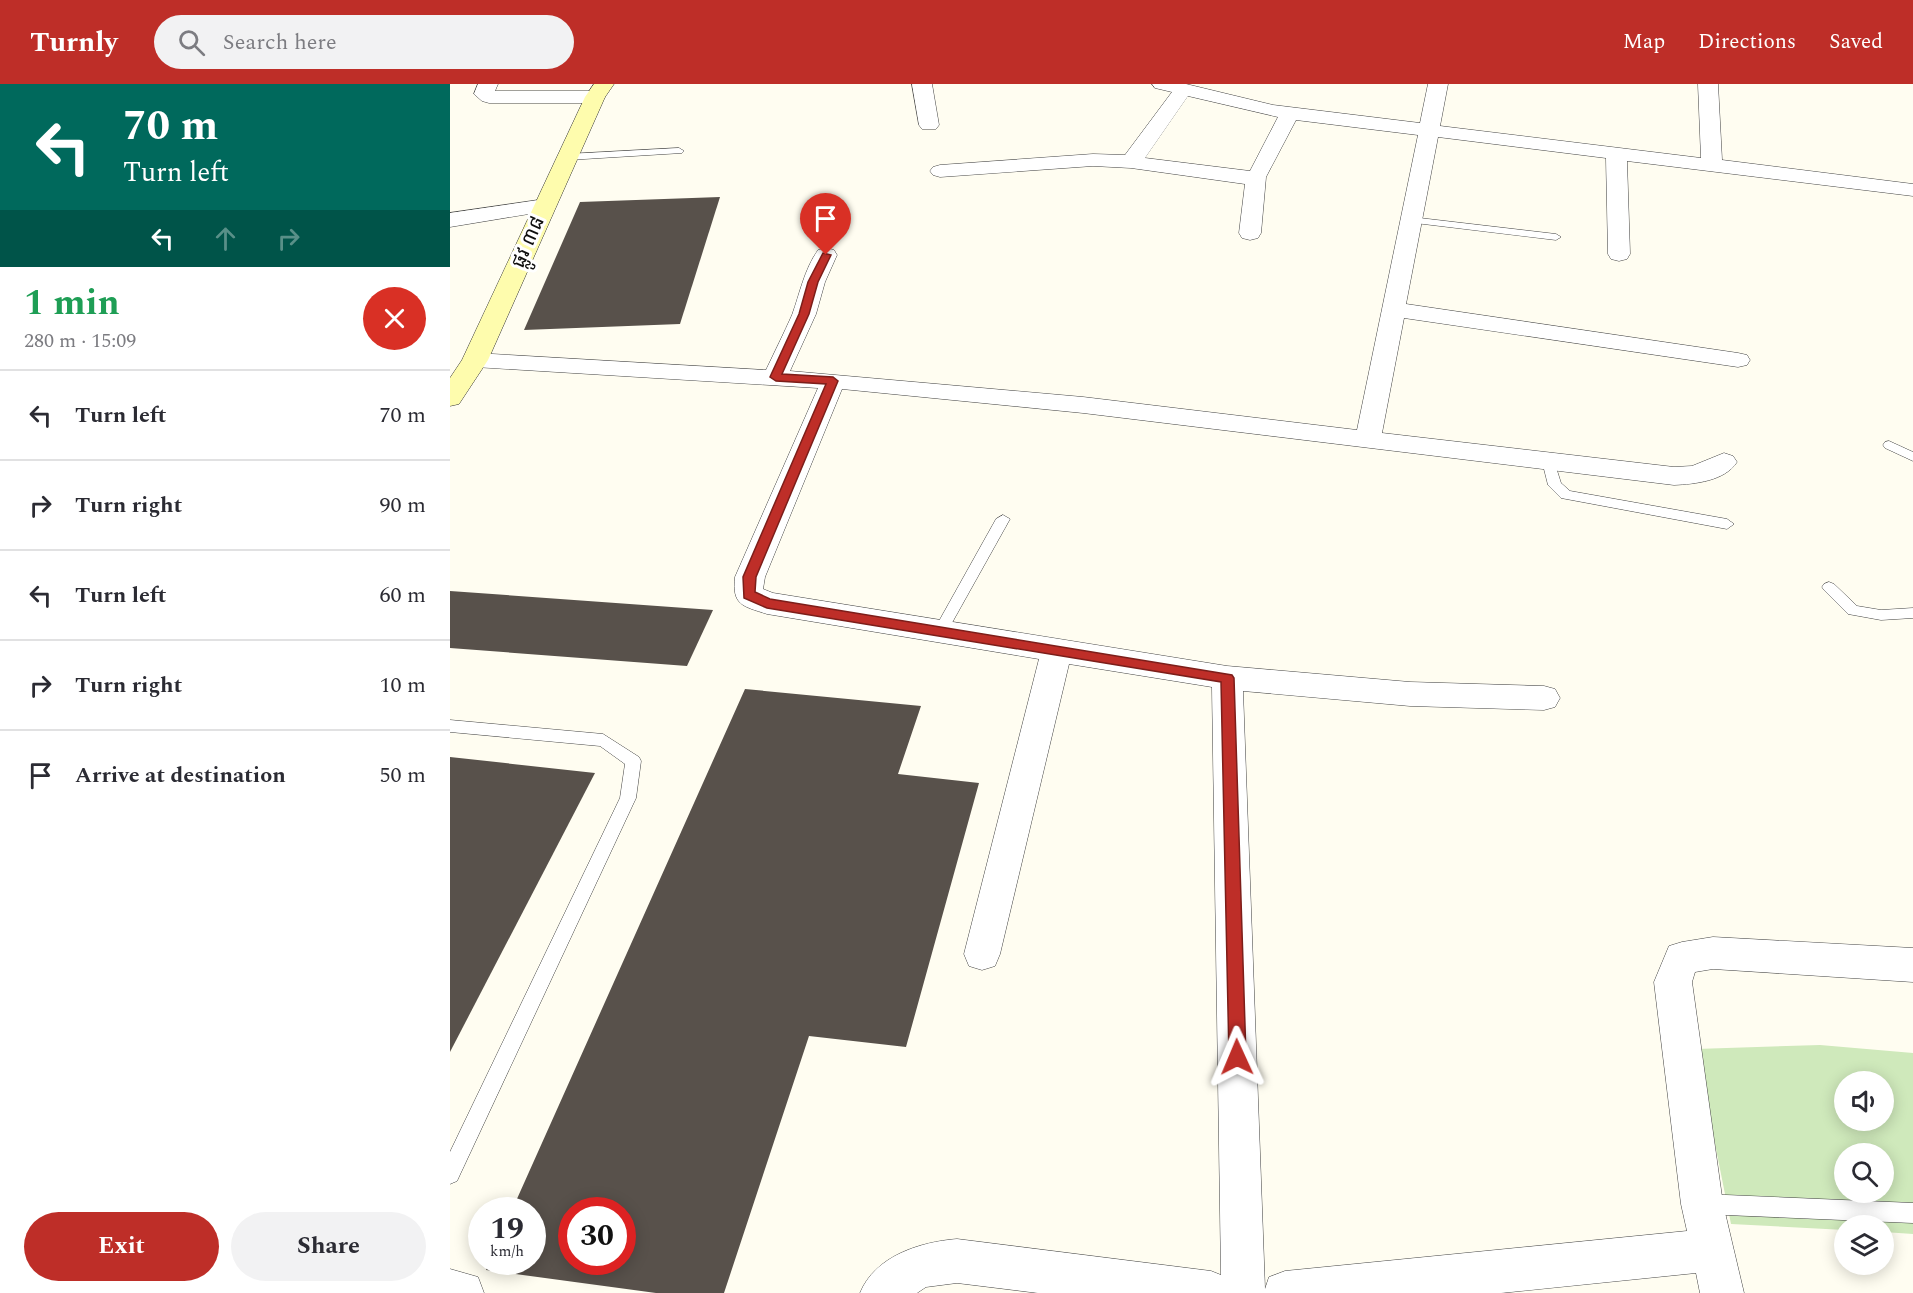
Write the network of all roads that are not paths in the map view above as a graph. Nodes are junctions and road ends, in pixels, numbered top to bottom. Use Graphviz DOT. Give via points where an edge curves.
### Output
graph roads {
  1 [pos="488,84"];
  2 [pos="922,84"];
  3 [pos="1162,84"];
  4 [pos="1438,84"];
  5 [pos="1708,84"];
  6 [pos="599,90"];
  7 [pos="1182,90"];
  8 [pos="1290,113"];
  9 [pos="929,124"];
  10 [pos="1430,129"];
  11 [pos="679,151"];
  12 [pos="1616,153"];
  13 [pos="568,157"];
  14 [pos="1131,162"];
  15 [pos="1712,165"];
  16 [pos="940,171"];
  17 [pos="1252,177"];
  18 [pos="1913,190"];
  19 [pos="545,205"];
  20 [pos="450,220"];
  21 [pos="1411,220"];
  22 [pos="1250,233"];
  23 [pos="1556,237"];
  24 [pos="1619,254"];
  25 [pos="826,255"];
  26 [pos="1393,309"];
  27 [pos="475,360"];
  28 [pos="1738,360"];
  29 [pos="776,377"];
  30 [pos="833,381"];
  31 [pos="453,390"];
  32 [pos="1368,439"];
  33 [pos="1889,445"];
  34 [pos="1913,457"];
  35 [pos="1548,461"];
  36 [pos="1724,462"];
  37 [pos="1003,519"];
  38 [pos="1727,524"];
  39 [pos="1829,587"];
  40 [pos="1913,613"];
  41 [pos="941,630"];
  42 [pos="1057,649"];
  43 [pos="1227,678"];
  44 [pos="1544,698"];
  45 [pos="450,726"];
  46 [pos="982,954"];
  47 [pos="1913,965"];
  48 [pos="450,1174"];
  49 [pos="1702,1204"];
  50 [pos="1913,1213"];
  51 [pos="1712,1250"];
  52 [pos="450,1291"];
  53 [pos="462,1293"];
  54 [pos="882,1293"];
  55 [pos="1211,1293"];
  56 [pos="1243,1293"];
  57 [pos="1285,1293"];
  58 [pos="1722,1293"];
  1 -- 6 [label="street" via="484,94 489,97"];
  2 -- 9 [label="street"];
  3 -- 7 [label="street"];
  4 -- 10 [label="street"];
  5 -- 15 [label="street"];
  6 -- 13 [label="street, ផ្លូវ ៣៨"];
  7 -- 8 [label="street"];
  7 -- 14 [label="street"];
  8 -- 10 [label="street"];
  8 -- 17 [label="street" via="1260,171"];
  10 -- 12 [label="street"];
  10 -- 21 [label="street"];
  11 -- 13 [label="lane"];
  12 -- 15 [label="street"];
  12 -- 24 [label="street"];
  13 -- 19 [label="street, ផ្លូវ ៣៨"];
  14 -- 16 [label="street" via="1055,162"];
  14 -- 17 [label="street"];
  15 -- 18 [label="street"];
  17 -- 22 [label="street" via="1256,178"];
  19 -- 20 [label="street"];
  19 -- 27 [label="street, ផ្លូវ ៣៨"];
  21 -- 23 [label="lane"];
  21 -- 26 [label="street"];
  25 -- 29 [label="street"];
  26 -- 28 [label="street"];
  26 -- 32 [label="street"];
  27 -- 29 [label="street"];
  27 -- 31 [label="street, ផ្លូវ ៣៨"];
  29 -- 30 [label="street"];
  30 -- 32 [label="street" via="1083,405"];
  30 -- 41 [label="street" via="750,577 748,594 767,603"];
  32 -- 35 [label="street"];
  33 -- 34 [label="lane"];
  35 -- 36 [label="street" via="1691,476"];
  35 -- 38 [label="lane" via="1555,485 1566,495"];
  37 -- 41 [label="lane"];
  39 -- 40 [label="lane" via="1853,610 1881,615"];
  41 -- 42 [label="street"];
  42 -- 43 [label="street"];
  42 -- 46 [label="street"];
  43 -- 44 [label="street" via="1410,694"];
  43 -- 56 [label="street"];
  45 -- 48 [label="lane" via="603,740 633,761 628,798"];
  47 -- 49 [label="street" via="1713,953 1682,958 1673,982"];
  49 -- 50 [label="lane"];
  49 -- 51 [label="street"];
  51 -- 57 [label="street"];
  51 -- 58 [label="street"];
  52 -- 53 [label="street"];
  54 -- 55 [label="street" via="907,1271 931,1262 957,1260"];
}
